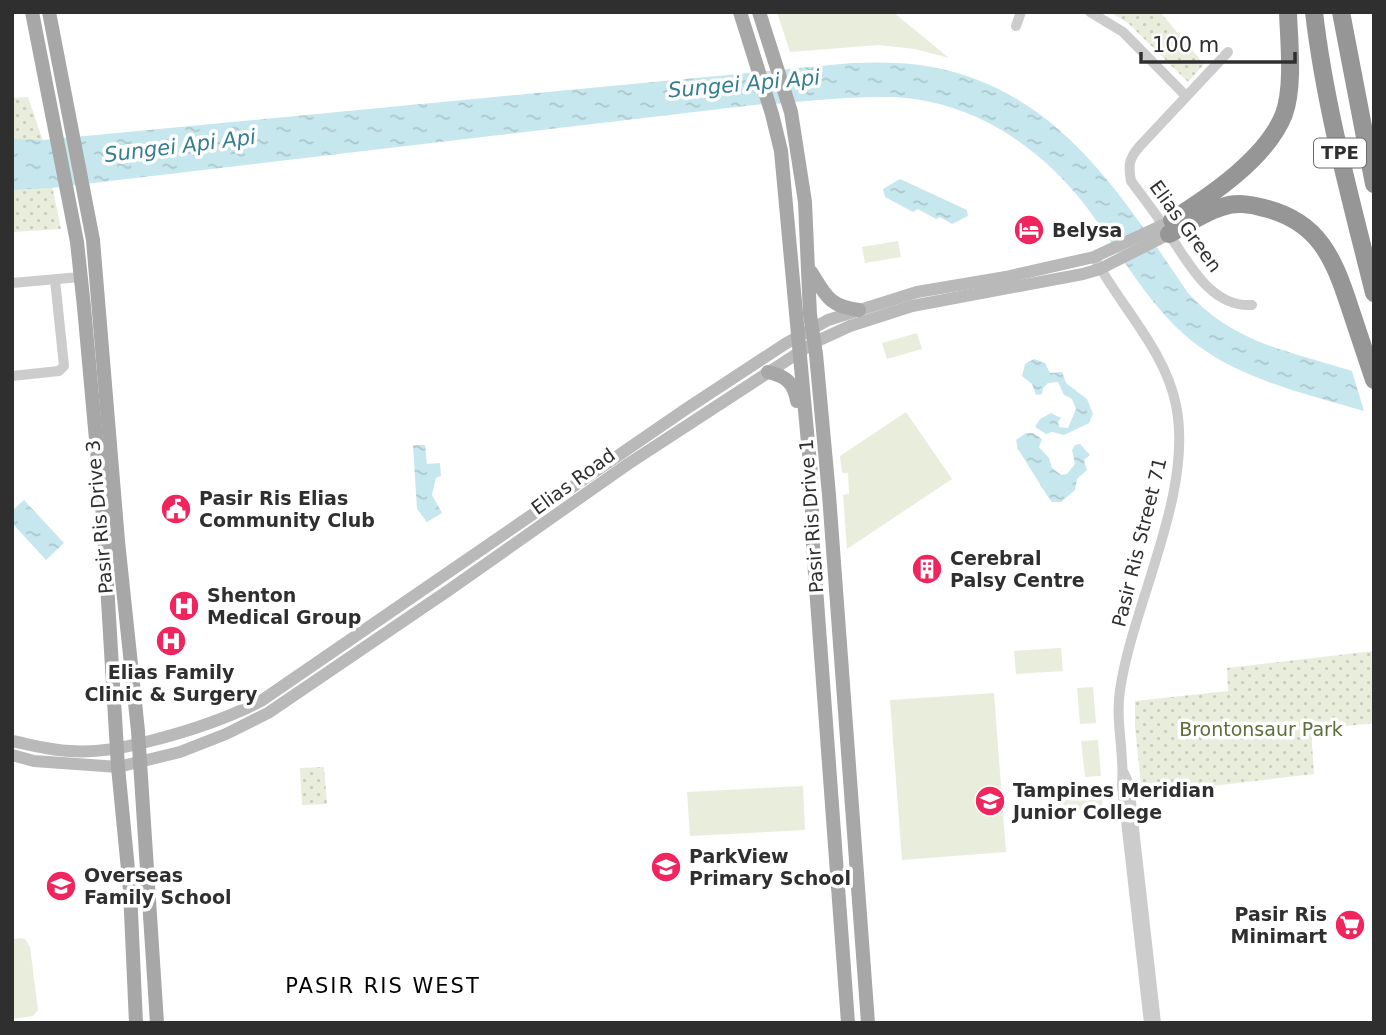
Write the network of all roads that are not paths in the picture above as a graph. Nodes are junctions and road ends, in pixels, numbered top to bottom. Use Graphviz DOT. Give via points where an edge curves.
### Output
graph roads {
  1 [pos="32,12"];
  2 [pos="49,12"];
  3 [pos="740,12"];
  4 [pos="759,12"];
  5 [pos="1021,12"];
  6 [pos="1090,12"];
  7 [pos="1288,12"];
  8 [pos="1314,12"];
  9 [pos="1341,12"];
  10 [pos="1016,26"];
  11 [pos="1228,52"];
  12 [pos="1186,96"];
  13 [pos="1374,184"];
  14 [pos="1159,234"];
  15 [pos="1103,260"];
  16 [pos="810,271"];
  17 [pos="80,277"];
  18 [pos="55,280"];
  19 [pos="12,284"];
  20 [pos="1374,293"];
  21 [pos="1252,305"];
  22 [pos="859,310"];
  23 [pos="814,335"];
  24 [pos="798,336"];
  25 [pos="799,351"];
  26 [pos="768,372"];
  27 [pos="12,376"];
  28 [pos="1374,380"];
  29 [pos="808,439"];
  30 [pos="12,741"];
  31 [pos="139,744"];
  32 [pos="118,749"];
  33 [pos="12,755"];
  34 [pos="139,763"];
  35 [pos="118,768"];
  36 [pos="1124,773"];
  37 [pos="136,1023"];
  38 [pos="157,1023"];
  39 [pos="848,1023"];
  40 [pos="868,1023"];
  41 [pos="1149,1023"];
  42 [pos="1156,1023"];
  1 -- 17 [label="main road, Pasir Ris Drive 3"];
  2 -- 31 [label="main road, Pasir Ris Drive 3" via="93,240"];
  3 -- 24 [label="main road, Pasir Ris Drive 1" via="780,151"];
  4 -- 16 [label="main road, Pasir Ris Drive 1" via="791,112"];
  5 -- 10 [label="street"];
  6 -- 12 [label="street" via="1123,32"];
  7 -- 14 [label="highway" via="1289,90 1284,114 1251,159"];
  8 -- 20 [label="highway, TPE" via="1340,153"];
  9 -- 13 [label="highway, TPE"];
  11 -- 12 [label="street, Elias Green"];
  12 -- 14 [label="street, Elias Green" via="1139,147 1128,166"];
  14 -- 15 [label="main road, Elias Road"];
  14 -- 21 [label="street, Elias Green" via="1218,295 1239,306"];
  14 -- 28 [label="highway" via="1224,206 1245,203 1294,219 1326,248"];
  15 -- 22 [label="main road, Elias Road" via="918,292"];
  15 -- 23 [label="main road, Elias Road"];
  15 -- 36 [label="street, Pasir Ris Street 71" via="1170,382 1180,437 1180,460 1167,517 1119,692"];
  16 -- 22 [label="main road" via="832,301"];
  16 -- 23 [label="main road, Pasir Ris Drive 1"];
  17 -- 18 [label="street"];
  17 -- 32 [label="main road, Pasir Ris Drive 3" via="98,454"];
  18 -- 19 [label="street"];
  18 -- 27 [label="street" via="64,366 59,372"];
  22 -- 23 [label="main road, Elias Road" via="828,320"];
  23 -- 24 [label="main road, Elias Road"];
  23 -- 25 [label="main road, Elias Road"];
  23 -- 40 [label="main road, Pasir Ris Drive 1"];
  24 -- 25 [label="main road, Pasir Ris Drive 1"];
  24 -- 31 [label="main road, Elias Road" via="261,701 208,726"];
  25 -- 26 [label="main road, Elias Road"];
  25 -- 29 [label="main road, Pasir Ris Drive 1"];
  26 -- 29 [label="main road" via="791,383"];
  26 -- 34 [label="main road, Elias Road" via="268,713 180,752"];
  29 -- 39 [label="main road, Pasir Ris Drive 1"];
  30 -- 32 [label="main road, Elias Road" via="72,751"];
  31 -- 32 [label="main road, Elias Road"];
  31 -- 34 [label="main road, Pasir Ris Drive 3"];
  32 -- 35 [label="main road, Pasir Ris Drive 3"];
  33 -- 35 [label="main road, Elias Road"];
  34 -- 35 [label="main road, Elias Road"];
  34 -- 38 [label="main road, Pasir Ris Drive 3"];
  35 -- 37 [label="main road, Pasir Ris Drive 3"];
  36 -- 41 [label="street, Pasir Ris Street 71"];
  36 -- 42 [label="street, Pasir Ris Street 71" via="1129,784"];
}
